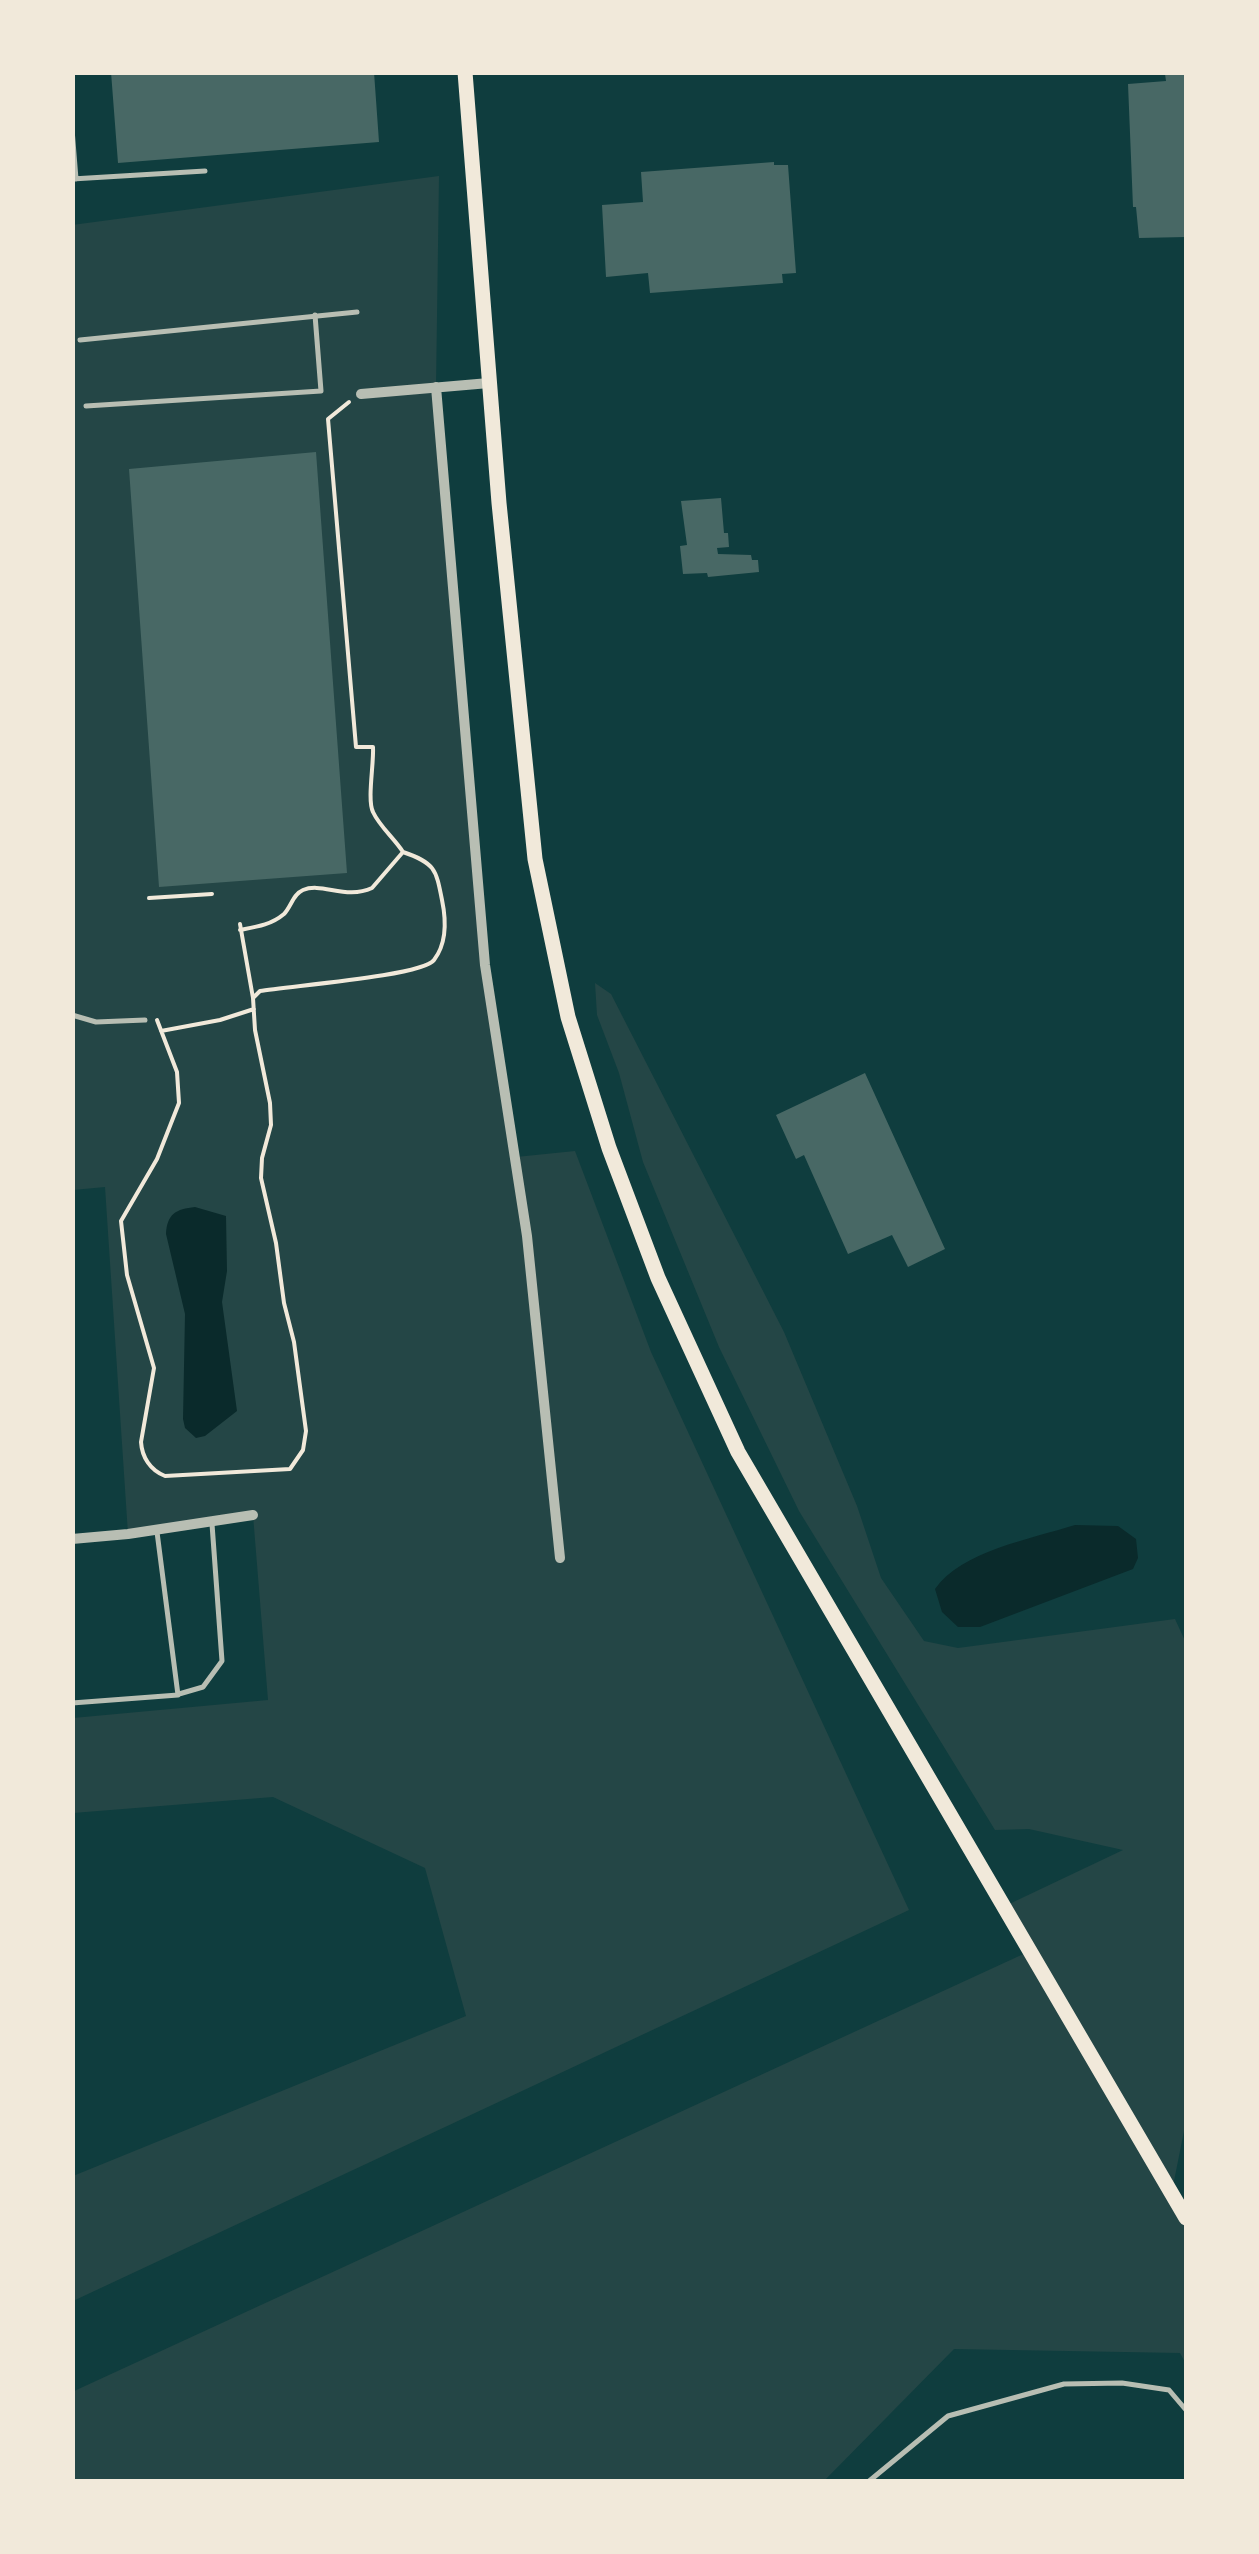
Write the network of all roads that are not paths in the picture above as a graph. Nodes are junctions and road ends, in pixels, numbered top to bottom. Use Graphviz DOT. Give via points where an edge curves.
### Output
graph roads {
  1 [pos="465,72"];
  2 [pos="72,129"];
  3 [pos="204,171"];
  4 [pos="74,179"];
  5 [pos="356,312"];
  6 [pos="316,314"];
  7 [pos="80,340"];
  8 [pos="489,383"];
  9 [pos="436,387"];
  10 [pos="361,394"];
  11 [pos="86,406"];
  12 [pos="72,1015"];
  13 [pos="144,1020"];
  14 [pos="254,1515"];
  15 [pos="212,1521"];
  16 [pos="157,1530"];
  17 [pos="72,1539"];
  18 [pos="560,1558"];
  19 [pos="178,1695"];
  20 [pos="72,1703"];
  21 [pos="1186,2218"];
  22 [pos="1186,2410"];
  23 [pos="868,2482"];
  1 -- 8 [label="main road"];
  2 -- 4 [label="lane"];
  3 -- 4 [label="lane"];
  5 -- 6 [label="lane"];
  6 -- 7 [label="lane"];
  6 -- 11 [label="lane" via="321,390"];
  8 -- 9 [label="street"];
  8 -- 21 [label="main road" via="535,859 568,1017 658,1278 738,1452"];
  9 -- 10 [label="street"];
  9 -- 18 [label="street" via="485,965 528,1248"];
  12 -- 13 [label="lane" via="95,1022"];
  14 -- 15 [label="street"];
  15 -- 16 [label="street"];
  15 -- 19 [label="lane" via="222,1661 203,1686"];
  16 -- 17 [label="street"];
  16 -- 19 [label="lane"];
  19 -- 20 [label="lane"];
  22 -- 23 [label="lane" via="1170,2390 1064,2384 948,2416"];
}
